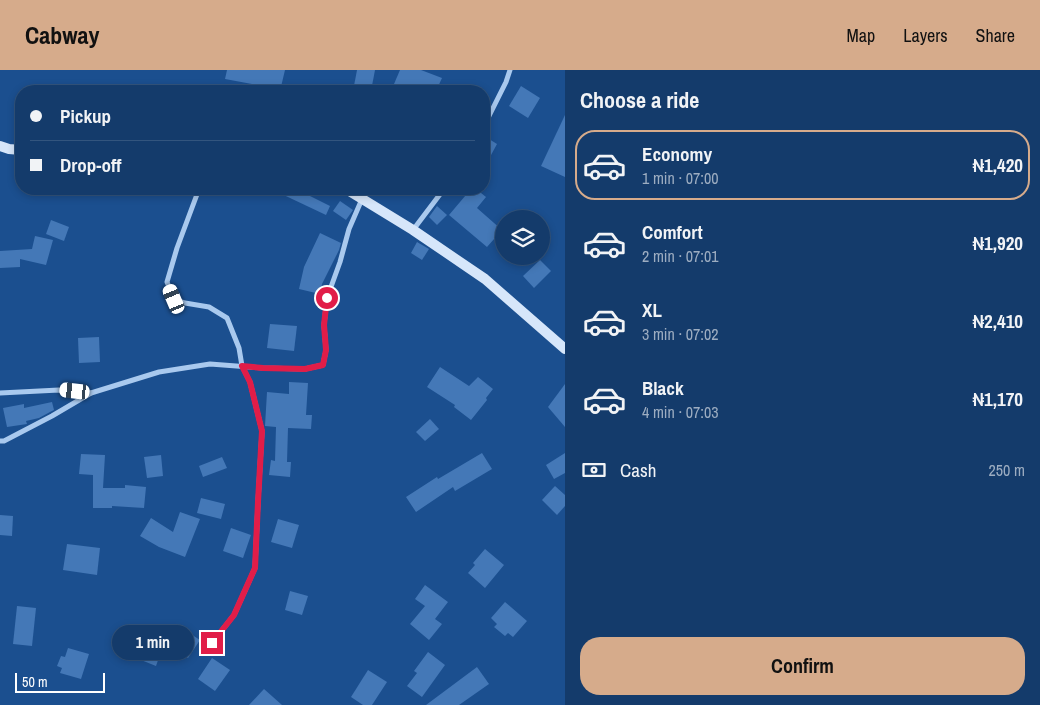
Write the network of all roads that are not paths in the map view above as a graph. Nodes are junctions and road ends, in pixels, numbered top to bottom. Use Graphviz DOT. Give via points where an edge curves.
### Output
graph roads {
  1 [pos="510,70"];
  2 [pos="490,114"];
  3 [pos="0,146"];
  4 [pos="15,150"];
  5 [pos="197,195"];
  6 [pos="356,195"];
  7 [pos="439,195"];
  8 [pos="362,199"];
  9 [pos="412,230"];
  10 [pos="565,349"];
  11 [pos="242,366"];
  12 [pos="0,393"];
  13 [pos="91,393"];
  14 [pos="0,441"];
  15 [pos="212,643"];
  1 -- 2 [label="street"];
  3 -- 4 [label="street"];
  5 -- 11 [label="street" via="167,282 174,299 210,307 227,318 239,348"];
  6 -- 8 [label="street"];
  7 -- 9 [label="street"];
  8 -- 9 [label="street"];
  8 -- 11 [label="street" via="327,298 323,365 305,369"];
  9 -- 10 [label="street" via="485,280"];
  11 -- 13 [label="street" via="210,364 159,372"];
  11 -- 15 [label="street" via="250,382 262,431 255,568 234,615"];
  12 -- 13 [label="street" via="59,390"];
  13 -- 14 [label="street"];
}
